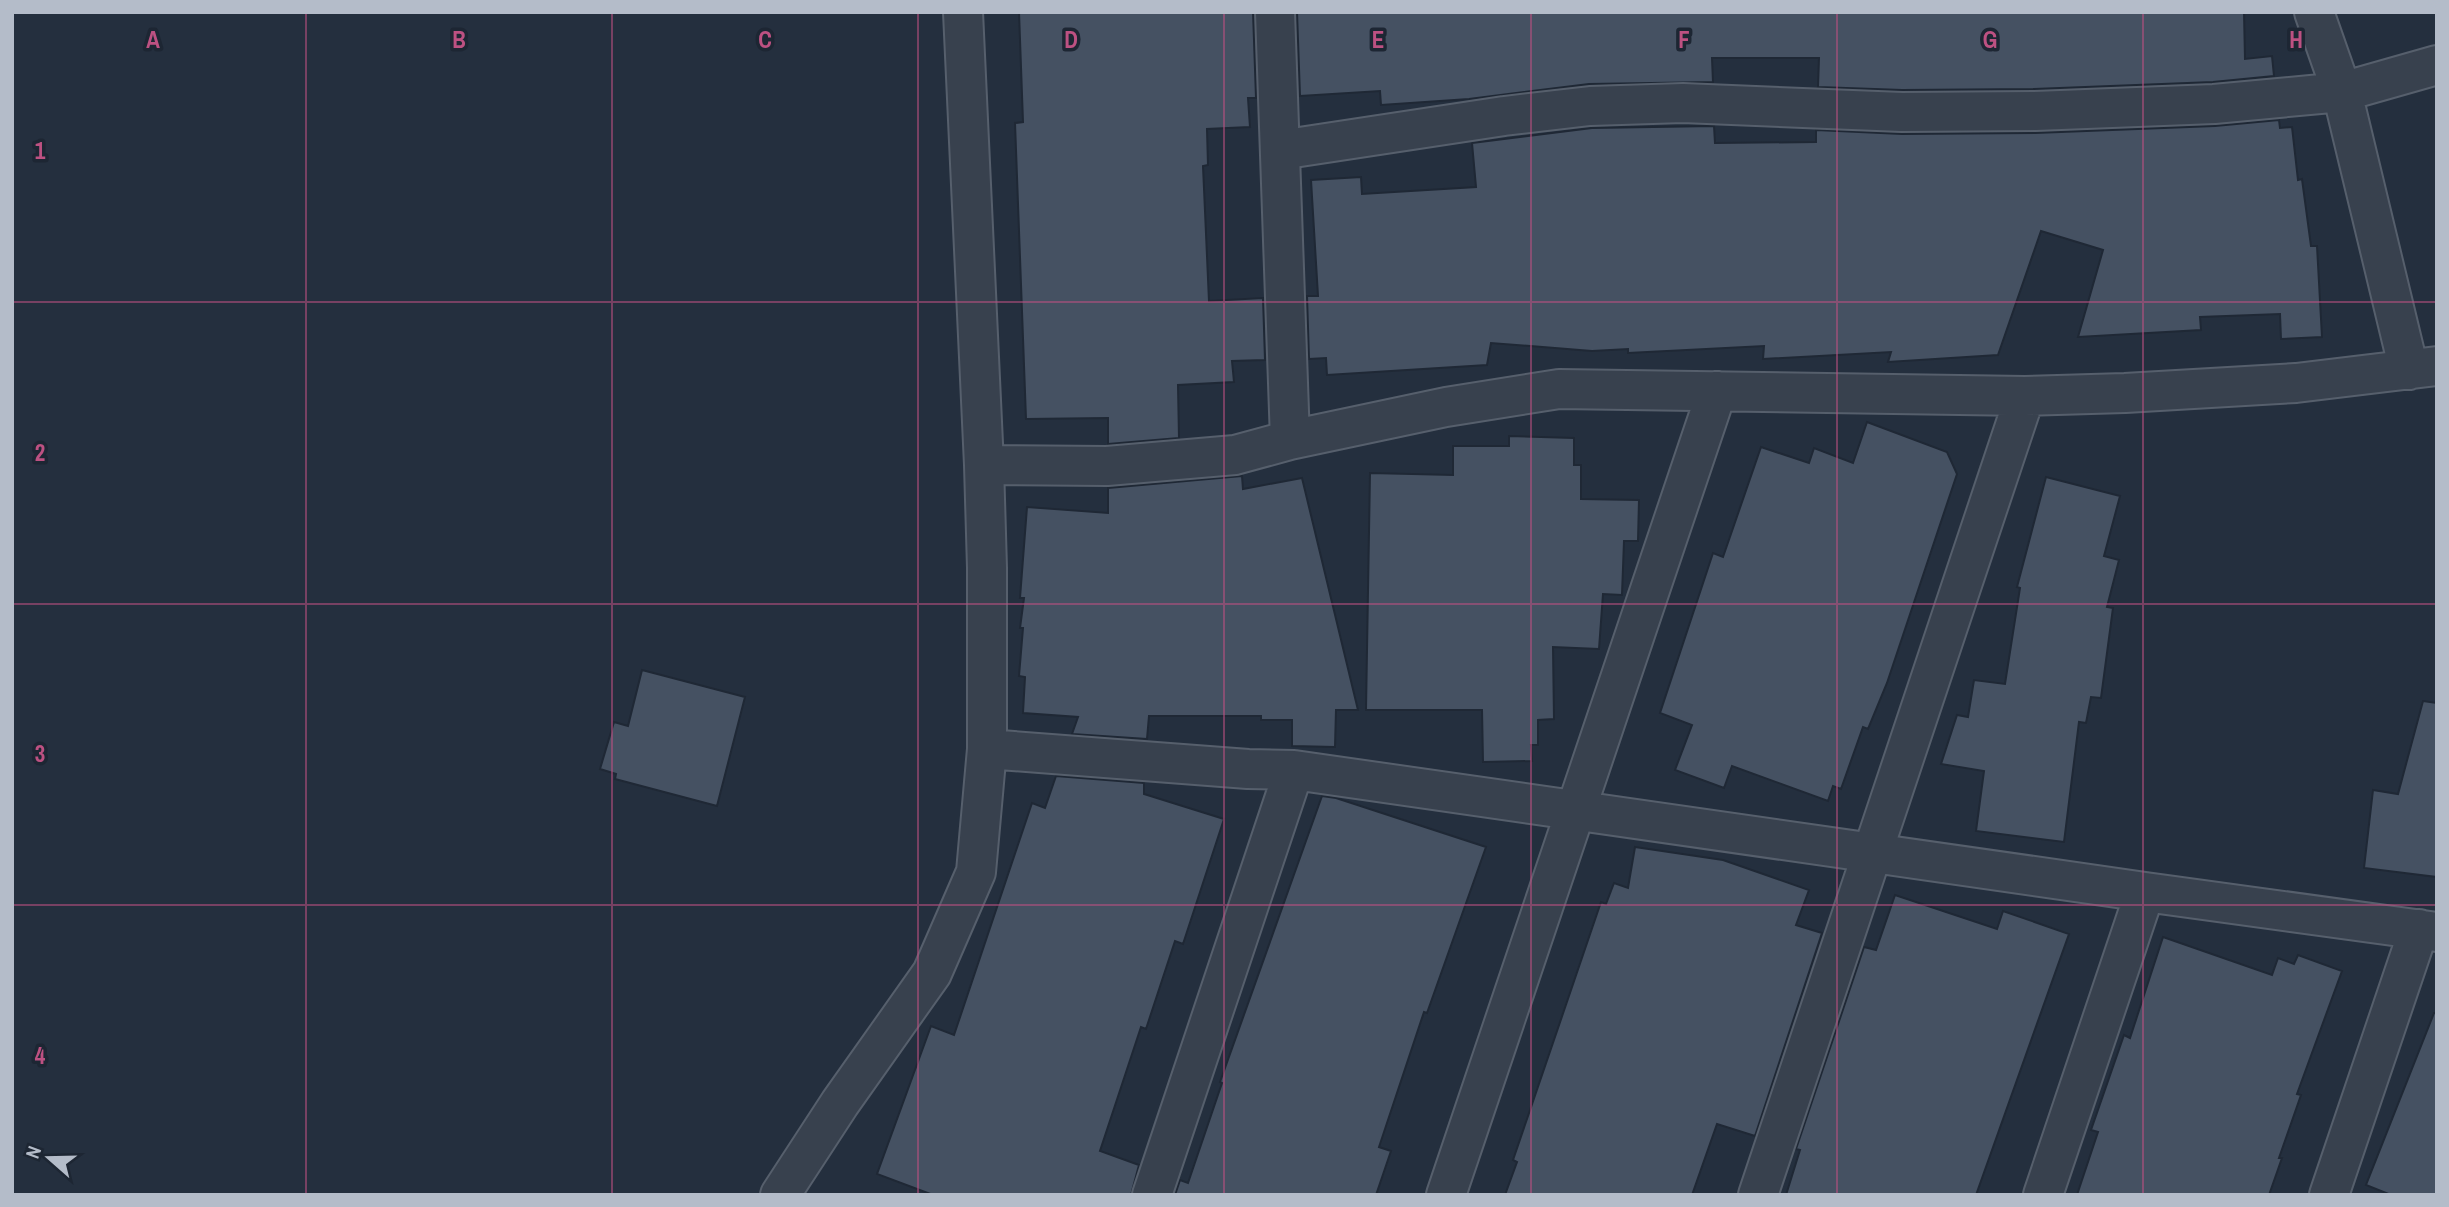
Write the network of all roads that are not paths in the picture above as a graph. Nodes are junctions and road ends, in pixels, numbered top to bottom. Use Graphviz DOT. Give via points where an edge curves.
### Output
graph roads {
  1 [pos="963,12"];
  2 [pos="1275,12"];
  3 [pos="2314,12"];
  4 [pos="2437,65"];
  5 [pos="2342,92"];
  6 [pos="1280,150"];
  7 [pos="2423,368"];
  8 [pos="1717,391"];
  9 [pos="2025,396"];
  10 [pos="1290,440"];
  11 [pos="984,465"];
  12 [pos="987,749"];
  13 [pos="1294,770"];
  14 [pos="1574,811"];
  15 [pos="1872,853"];
  16 [pos="2145,892"];
  17 [pos="2428,930"];
  18 [pos="780,1195"];
  19 [pos="1152,1195"];
  20 [pos="1446,1195"];
  21 [pos="1758,1195"];
  22 [pos="2043,1195"];
  23 [pos="2329,1195"];
  1 -- 11 [label="street"];
  2 -- 6 [label="street"];
  3 -- 5 [label="street"];
  4 -- 5 [label="street"];
  5 -- 6 [label="street" via="2214,104 2035,111 1902,113 1683,103 1590,106"];
  5 -- 7 [label="street"];
  6 -- 10 [label="street"];
  7 -- 9 [label="street" via="2296,383"];
  8 -- 9 [label="street"];
  8 -- 10 [label="street" via="1559,389"];
  8 -- 14 [label="street"];
  9 -- 15 [label="street"];
  10 -- 11 [label="street" via="1235,455 1107,466"];
  11 -- 12 [label="street"];
  12 -- 13 [label="street"];
  12 -- 18 [label="street" via="976,872 943,951"];
  13 -- 14 [label="street"];
  13 -- 19 [label="street"];
  14 -- 15 [label="street"];
  14 -- 20 [label="street"];
  15 -- 16 [label="street"];
  15 -- 21 [label="street"];
  16 -- 17 [label="street"];
  16 -- 22 [label="street"];
  17 -- 23 [label="street"];
}
